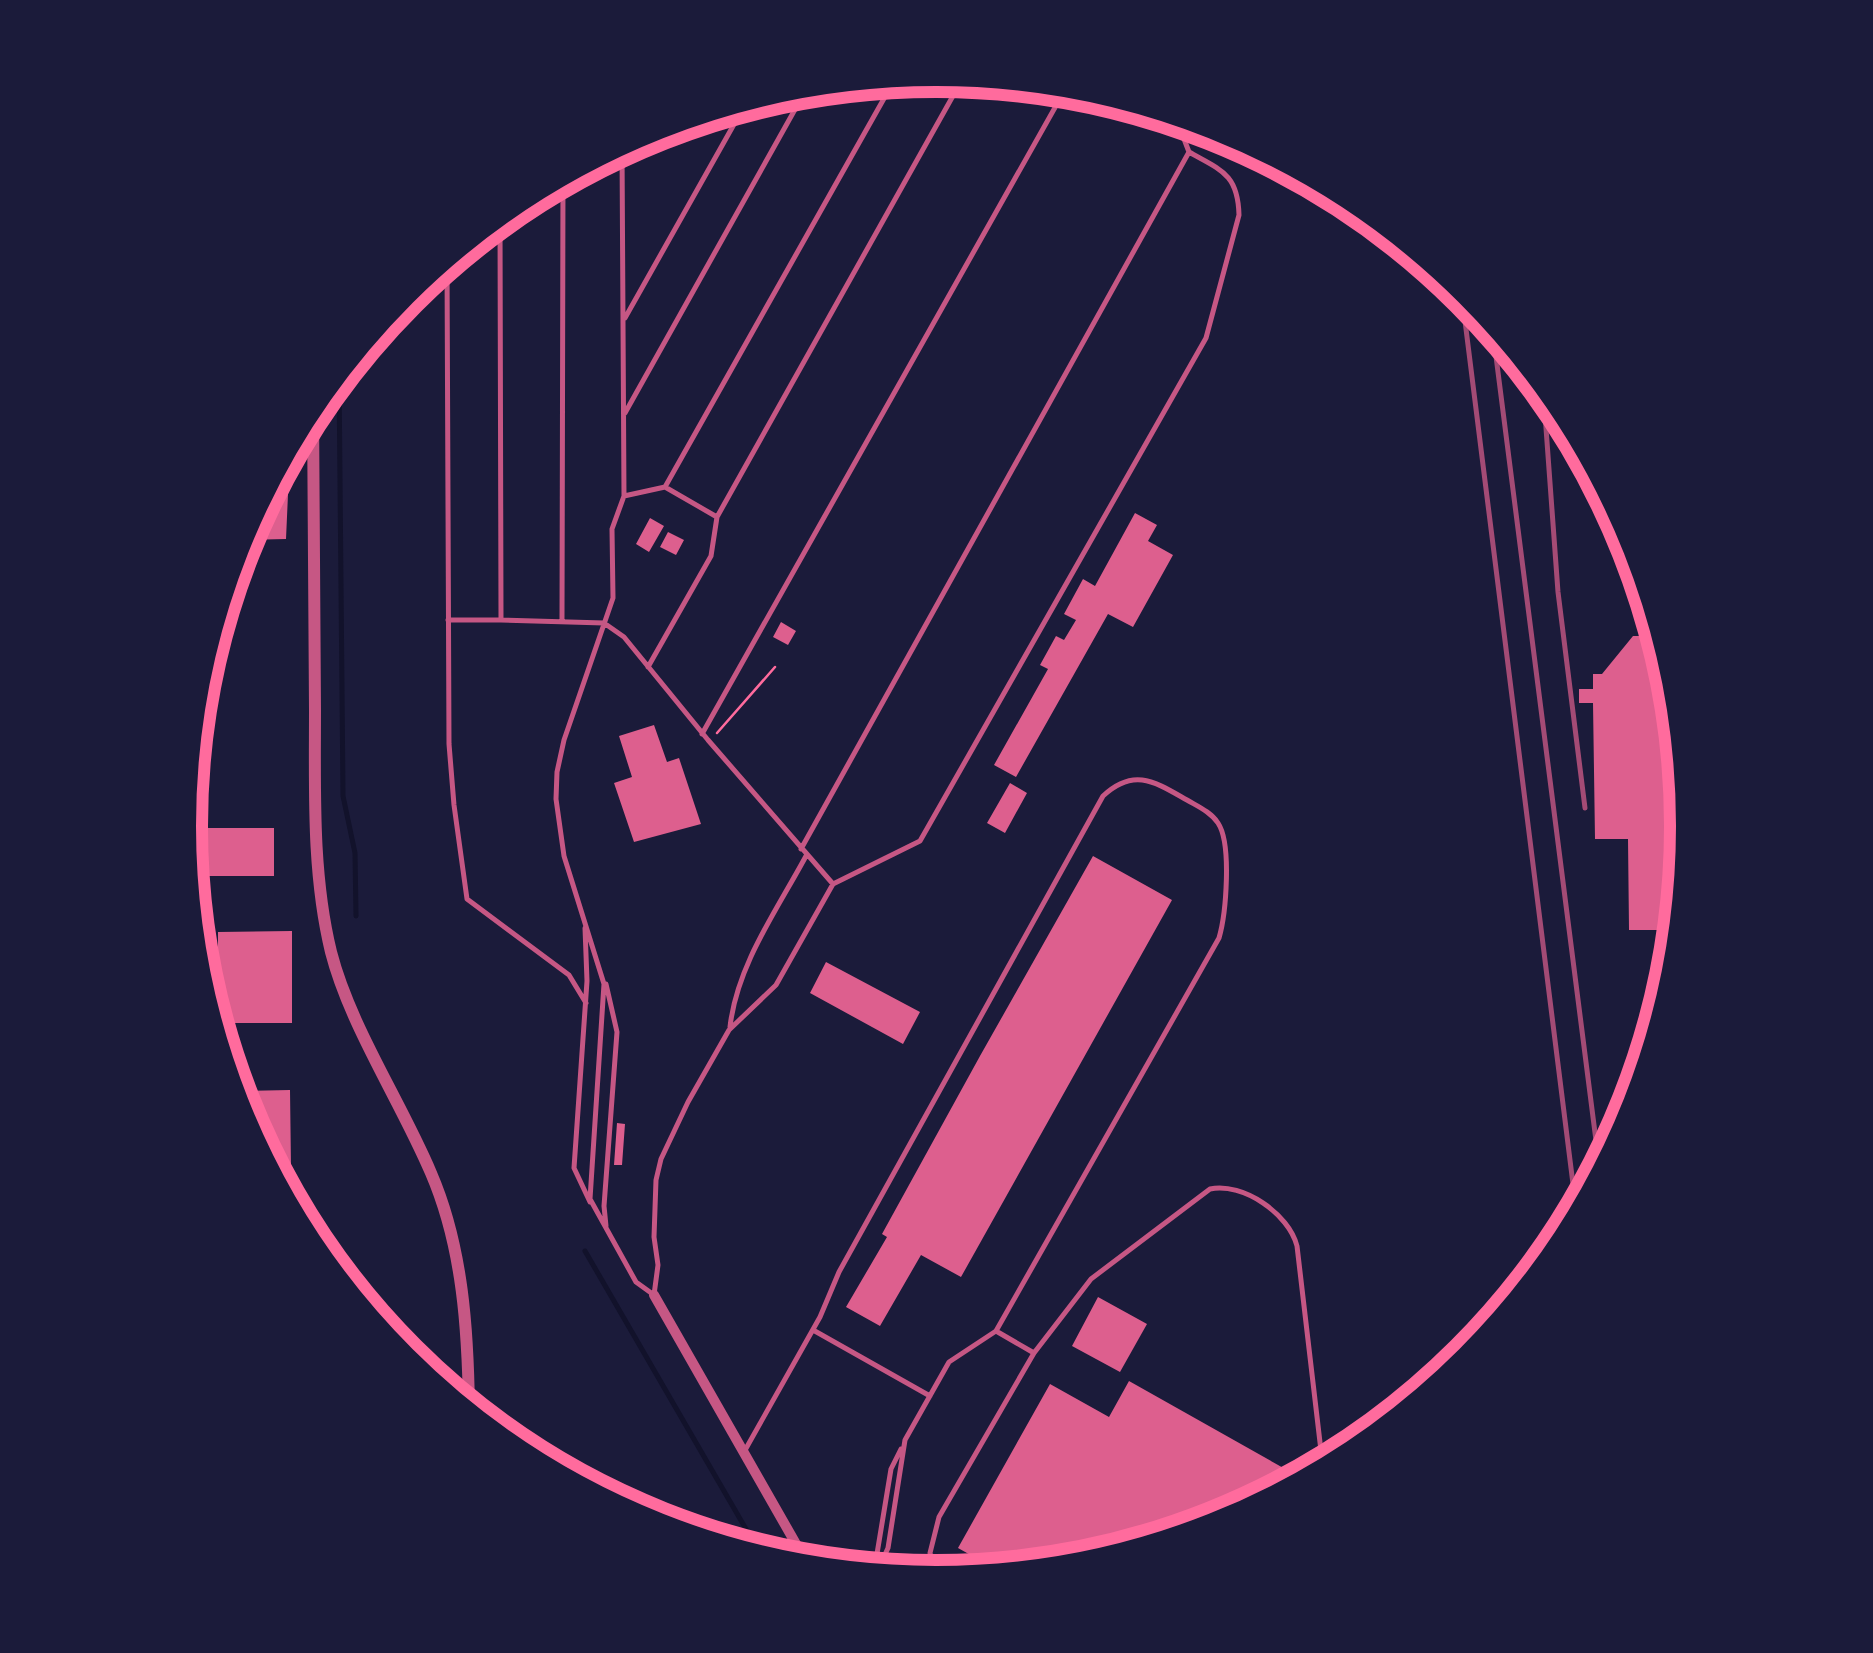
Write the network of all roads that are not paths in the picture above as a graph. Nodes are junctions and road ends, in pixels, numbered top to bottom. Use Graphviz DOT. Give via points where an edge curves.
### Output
graph roads {
  1 [pos="955,93"];
  2 [pos="886,94"];
  3 [pos="1057,103"];
  4 [pos="797,106"];
  5 [pos="736,121"];
  6 [pos="1182,135"];
  7 [pos="1189,152"];
  8 [pos="622,163"];
  9 [pos="563,195"];
  10 [pos="500,237"];
  11 [pos="447,280"];
  12 [pos="623,322"];
  13 [pos="623,416"];
  14 [pos="313,439"];
  15 [pos="666,486"];
  16 [pos="624,496"];
  17 [pos="716,517"];
  18 [pos="448,620"];
  19 [pos="502,620"];
  20 [pos="562,621"];
  21 [pos="604,623"];
  22 [pos="648,667"];
  23 [pos="702,734"];
  24 [pos="801,848"];
  25 [pos="806,856"];
  26 [pos="833,884"];
  27 [pos="583,915"];
  28 [pos="602,972"];
  29 [pos="586,1003"];
  30 [pos="729,1030"];
  31 [pos="593,1208"];
  32 [pos="610,1236"];
  33 [pos="654,1295"];
  34 [pos="812,1330"];
  35 [pos="996,1331"];
  36 [pos="1034,1353"];
  37 [pos="468,1391"];
  38 [pos="930,1396"];
  39 [pos="905,1440"];
  40 [pos="1320,1452"];
  41 [pos="743,1454"];
  42 [pos="797,1547"];
  43 [pos="878,1558"];
  44 [pos="883,1558"];
  45 [pos="932,1560"];
  1 -- 17 [label="lane"];
  2 -- 15 [label="lane"];
  3 -- 23 [label="lane"];
  4 -- 13 [label="lane"];
  5 -- 12 [label="lane"];
  6 -- 7 [label="lane"];
  7 -- 24 [label="lane"];
  7 -- 26 [label="lane" via="1226,173 1239,200 1206,338 920,841"];
  8 -- 12 [label="lane"];
  9 -- 20 [label="lane"];
  10 -- 19 [label="lane"];
  11 -- 18 [label="lane"];
  12 -- 13 [label="lane"];
  13 -- 16 [label="lane"];
  14 -- 37 [label="street" via="316,811 324,912 349,1000 433,1176 452,1240"];
  15 -- 16 [label="lane"];
  15 -- 17 [label="lane"];
  16 -- 21 [label="lane" via="612,529 613,598"];
  17 -- 22 [label="lane" via="711,556"];
  18 -- 19 [label="lane"];
  18 -- 29 [label="lane" via="451,774 467,899 569,975"];
  19 -- 20 [label="lane"];
  20 -- 21 [label="lane"];
  21 -- 22 [label="lane"];
  21 -- 27 [label="lane" via="557,772 564,856"];
  22 -- 23 [label="lane"];
  23 -- 24 [label="lane"];
  24 -- 25 [label="lane"];
  25 -- 26 [label="lane"];
  25 -- 30 [label="lane" via="735,992"];
  26 -- 30 [label="lane" via="776,984"];
  27 -- 28 [label="lane"];
  27 -- 29 [label="lane"];
  28 -- 31 [label="lane"];
  28 -- 32 [label="lane" via="616,1018 604,1214"];
  29 -- 31 [label="lane" via="574,1168"];
  30 -- 33 [label="lane" via="661,1159"];
  31 -- 32 [label="lane"];
  32 -- 33 [label="lane" via="636,1282"];
  33 -- 41 [label="street"];
  34 -- 35 [label="lane" via="1103,796 1131,779 1154,782 1217,821 1226,848 1222,927"];
  34 -- 38 [label="lane"];
  34 -- 41 [label="lane"];
  35 -- 36 [label="lane"];
  35 -- 38 [label="lane" via="949,1362"];
  36 -- 40 [label="lane" via="1091,1280 1203,1193 1234,1189 1292,1228"];
  36 -- 45 [label="lane" via="939,1518"];
  38 -- 39 [label="lane"];
  39 -- 43 [label="lane" via="891,1470"];
  39 -- 44 [label="lane"];
  41 -- 42 [label="street"];
}
